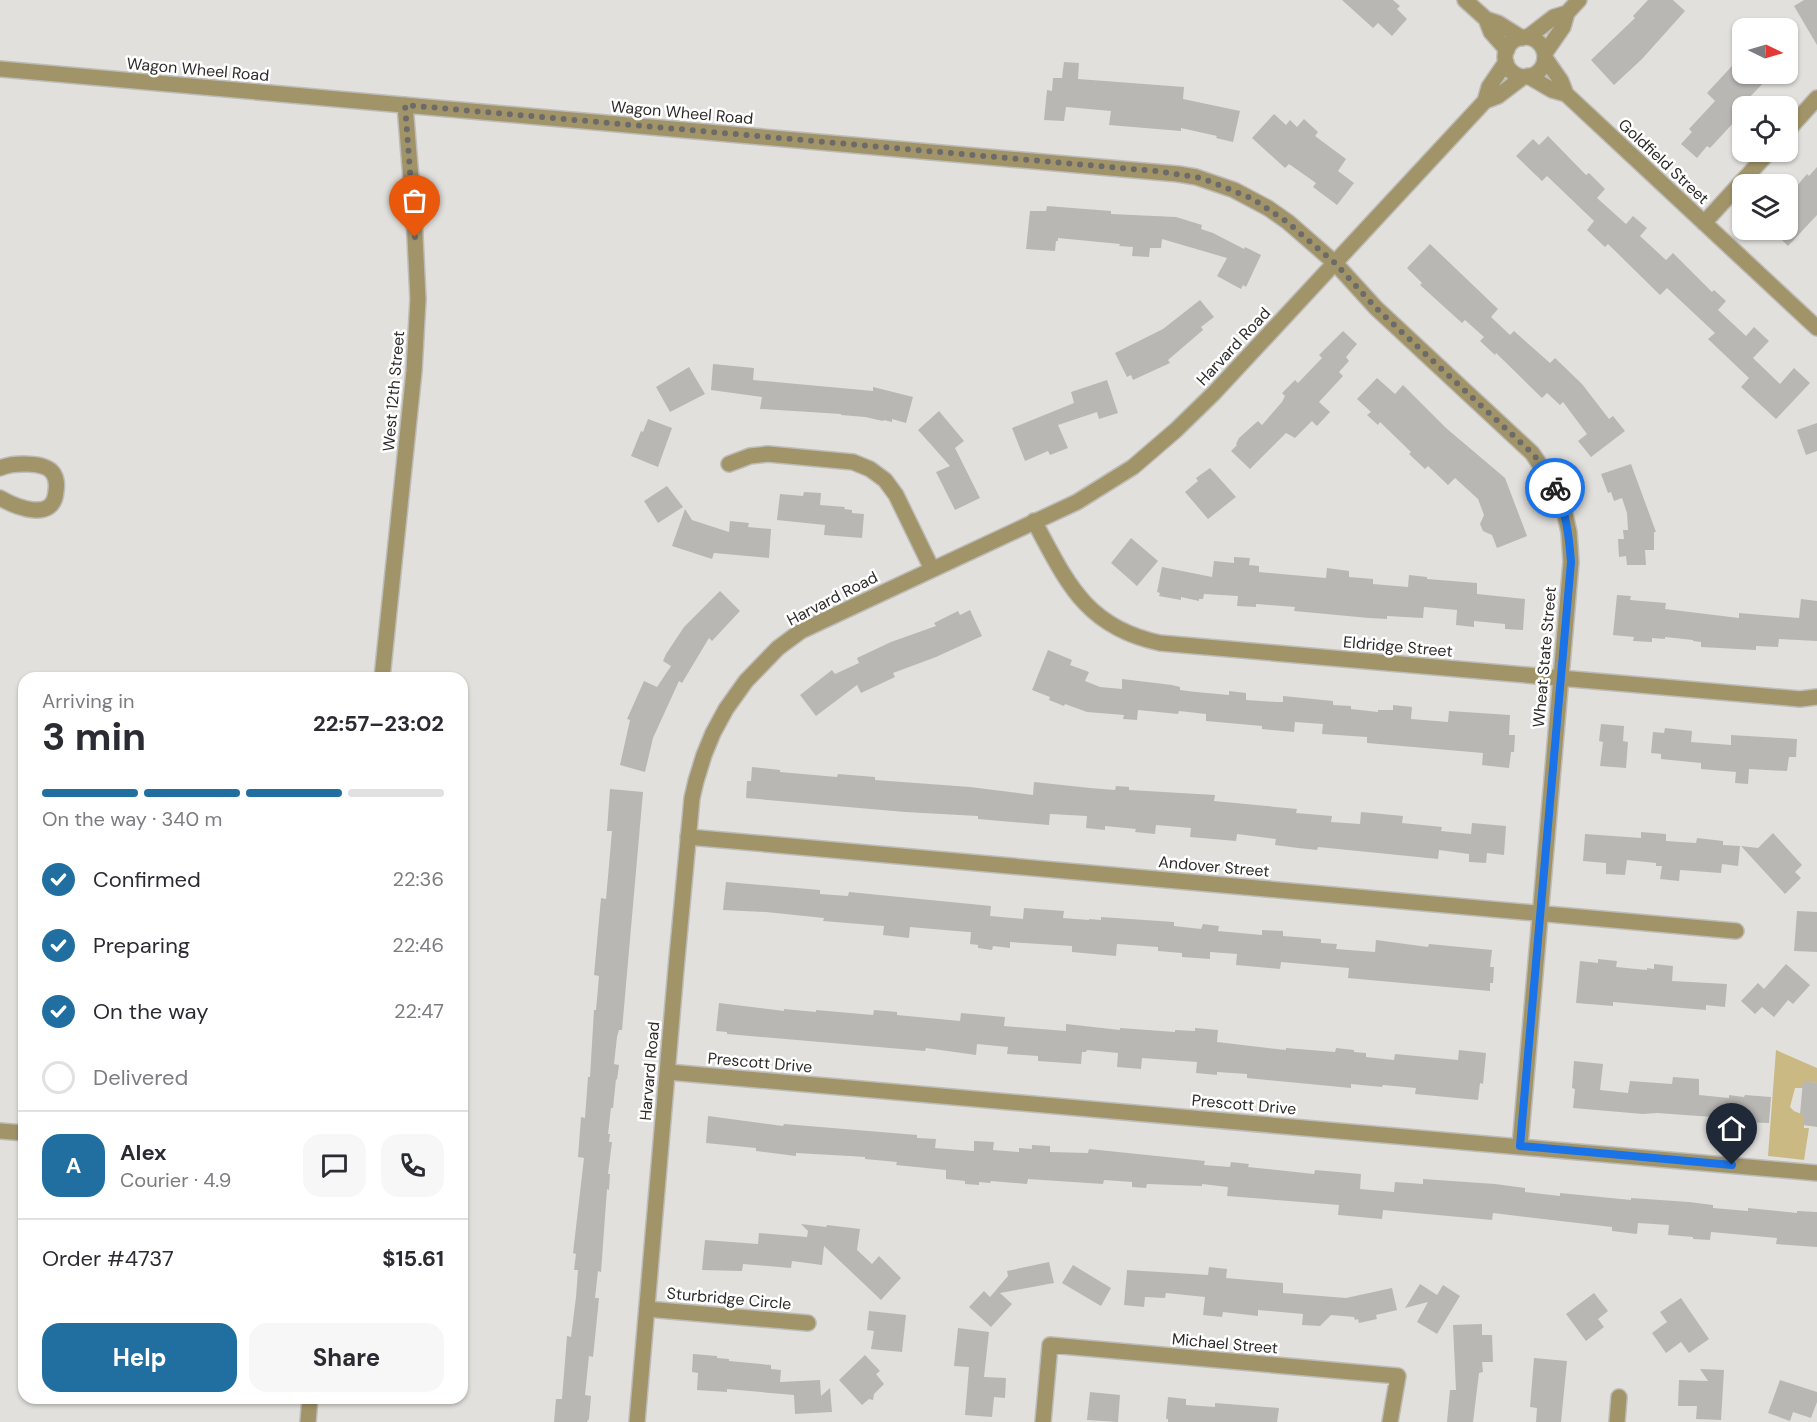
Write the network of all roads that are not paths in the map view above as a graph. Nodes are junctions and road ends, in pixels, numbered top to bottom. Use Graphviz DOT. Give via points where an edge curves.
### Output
graph roads {
  1 [pos="1465,0"];
  2 [pos="1579,0"];
  3 [pos="1567,13"];
  4 [pos="1486,19"];
  5 [pos="1525,37"];
  6 [pos="1545,55"];
  7 [pos="1507,56"];
  8 [pos="0,69"];
  9 [pos="1526,76"];
  10 [pos="1566,94"];
  11 [pos="1817,98"];
  12 [pos="1485,101"];
  13 [pos="405,105"];
  14 [pos="1798,119"];
  15 [pos="1760,162"];
  16 [pos="1704,223"];
  17 [pos="1335,263"];
  18 [pos="1817,328"];
  19 [pos="729,464"];
  20 [pos="0,468"];
  21 [pos="0,498"];
  22 [pos="1034,521"];
  23 [pos="932,568"];
  24 [pos="383,672"];
  25 [pos="1560,679"];
  26 [pos="1817,697"];
  27 [pos="688,837"];
  28 [pos="1541,914"];
  29 [pos="1736,931"];
  30 [pos="668,1072"];
  31 [pos="0,1131"];
  32 [pos="18,1132"];
  33 [pos="1520,1146"];
  34 [pos="1817,1173"];
  35 [pos="647,1309"];
  36 [pos="808,1323"];
  37 [pos="1619,1397"];
  38 [pos="310,1404"];
  39 [pos="308,1422"];
  40 [pos="638,1422"];
  41 [pos="1043,1422"];
  42 [pos="1390,1422"];
  43 [pos="1617,1422"];
  1 -- 4 [label="street"];
  2 -- 3 [label="street"];
  3 -- 5 [label="street"];
  3 -- 6 [label="street"];
  4 -- 5 [label="street"];
  4 -- 7 [label="street"];
  5 -- 6 [label="street" via="1537,41"];
  5 -- 7 [label="street" via="1512,42"];
  6 -- 9 [label="street" via="1540,70"];
  6 -- 10 [label="street, Goldfield Street"];
  7 -- 9 [label="street" via="1511,70"];
  7 -- 12 [label="street, Harvard Road" via="1488,87"];
  8 -- 13 [label="street, Wagon Wheel Road"];
  9 -- 10 [label="street, Goldfield Street"];
  9 -- 12 [label="street, Harvard Road"];
  10 -- 16 [label="street, Goldfield Street"];
  11 -- 14 [label="street"];
  12 -- 17 [label="street, Harvard Road"];
  13 -- 17 [label="street, Wagon Wheel Road" via="1178,174 1212,182 1268,208"];
  13 -- 24 [label="street, West 12th Street" via="418,299"];
  15 -- 16 [label="street"];
  16 -- 18 [label="street, Goldfield Street"];
  17 -- 22 [label="street, Harvard Road" via="1215,391 1156,447 1118,478"];
  17 -- 25 [label="street, Wheat State Street" via="1376,308 1532,453 1552,482 1565,515 1571,562"];
  19 -- 23 [label="street" via="768,454 853,462 870,469 896,495"];
  20 -- 21 [label="street" via="42,467 52,471 57,481 51,505 42,510 28,510"];
  22 -- 23 [label="street, Harvard Road"];
  22 -- 25 [label="street, Eldridge Street" via="1085,605 1117,629 1142,639"];
  23 -- 27 [label="street, Harvard Road" via="801,632 758,667 726,709 704,755 692,798"];
  25 -- 26 [label="street, Eldridge Street" via="1800,699"];
  25 -- 28 [label="street, Wheat State Street"];
  27 -- 28 [label="street, Andover Street"];
  27 -- 30 [label="street, Harvard Road"];
  28 -- 29 [label="street, Andover Street"];
  28 -- 33 [label="street, Wheat State Street"];
  30 -- 33 [label="street, Prescott Drive"];
  30 -- 35 [label="street, Harvard Road"];
  31 -- 32 [label="street"];
  33 -- 34 [label="street, Prescott Drive"];
  35 -- 36 [label="street, Sturbridge Circle"];
  35 -- 40 [label="street, Harvard Road"];
  37 -- 43 [label="street"];
  38 -- 39 [label="street"];
  41 -- 42 [label="street, Michael Street" via="1050,1345 1398,1376"];
}
